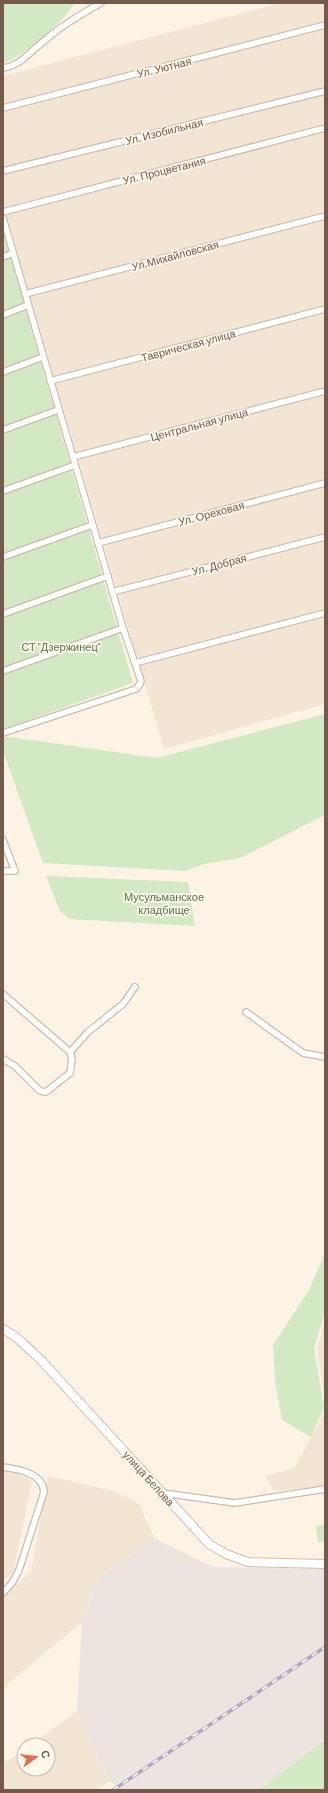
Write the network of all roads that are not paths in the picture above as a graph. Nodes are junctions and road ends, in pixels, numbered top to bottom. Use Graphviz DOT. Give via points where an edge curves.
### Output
graph roads {
  1 [pos="101,3"];
  2 [pos="325,25"];
  3 [pos="3,68"];
  4 [pos="325,91"];
  5 [pos="3,108"];
  6 [pos="325,128"];
  7 [pos="3,171"];
  8 [pos="3,212"];
  9 [pos="325,216"];
  10 [pos="3,218"];
  11 [pos="13,253"];
  12 [pos="3,257"];
  13 [pos="25,294"];
  14 [pos="28,305"];
  15 [pos="325,309"];
  16 [pos="3,315"];
  17 [pos="43,357"];
  18 [pos="3,372"];
  19 [pos="50,381"];
  20 [pos="325,391"];
  21 [pos="58,410"];
  22 [pos="3,430"];
  23 [pos="73,457"];
  24 [pos="75,466"];
  25 [pos="325,483"];
  26 [pos="3,491"];
  27 [pos="92,525"];
  28 [pos="325,537"];
  29 [pos="98,543"];
  30 [pos="3,557"];
  31 [pos="108,576"];
  32 [pos="112,592"];
  33 [pos="325,613"];
  34 [pos="3,614"];
  35 [pos="123,628"];
  36 [pos="135,663"];
  37 [pos="3,671"];
  38 [pos="3,733"];
  39 [pos="3,840"];
  40 [pos="3,871"];
  41 [pos="135,987"];
  42 [pos="3,994"];
  43 [pos="246,1012"];
  44 [pos="70,1052"];
  45 [pos="325,1057"];
  46 [pos="3,1059"];
  47 [pos="3,1329"];
  48 [pos="3,1467"];
  49 [pos="325,1489"];
  50 [pos="162,1493"];
  51 [pos="325,1564"];
  52 [pos="3,1593"];
  1 -- 3 [label="street" via="77,16 10,68"];
  2 -- 5 [label="street, Ул. Уютная"];
  4 -- 7 [label="street, Ул. Изобильная"];
  6 -- 8 [label="street, Ул. Процветания"];
  9 -- 13 [label="street, Ул.Михайловская"];
  10 -- 11 [label="street"];
  11 -- 12 [label="street"];
  11 -- 13 [label="street"];
  13 -- 14 [label="street"];
  14 -- 16 [label="street"];
  14 -- 17 [label="street"];
  15 -- 19 [label="street, Таврическая улица"];
  17 -- 18 [label="street"];
  17 -- 19 [label="street"];
  19 -- 21 [label="street"];
  20 -- 23 [label="street, Центральная улица"];
  21 -- 22 [label="street"];
  21 -- 23 [label="street"];
  23 -- 24 [label="street"];
  24 -- 26 [label="street"];
  24 -- 27 [label="street"];
  25 -- 29 [label="street, Ул. Ореховая"];
  27 -- 29 [label="street"];
  27 -- 30 [label="street"];
  28 -- 32 [label="street, Ул. Добрая"];
  29 -- 31 [label="street"];
  31 -- 32 [label="street"];
  31 -- 34 [label="street"];
  32 -- 35 [label="street"];
  33 -- 36 [label="street"];
  35 -- 36 [label="street"];
  35 -- 37 [label="street"];
  36 -- 38 [label="street" via="141,681 136,689"];
  39 -- 40 [label="street" via="15,872"];
  41 -- 44 [label="street" via="123,1004 88,1032"];
  42 -- 44 [label="street"];
  43 -- 45 [label="street" via="303,1053"];
  44 -- 46 [label="street" via="70,1073 44,1092 15,1066"];
  47 -- 50 [label="main road, улица Белова" via="16,1337 41,1360"];
  48 -- 52 [label="street" via="36,1476 42,1483 44,1492 19,1570 12,1584"];
  49 -- 50 [label="street" via="235,1503"];
  50 -- 51 [label="main road, улица Белова" via="209,1544 226,1554 248,1562"];
}
